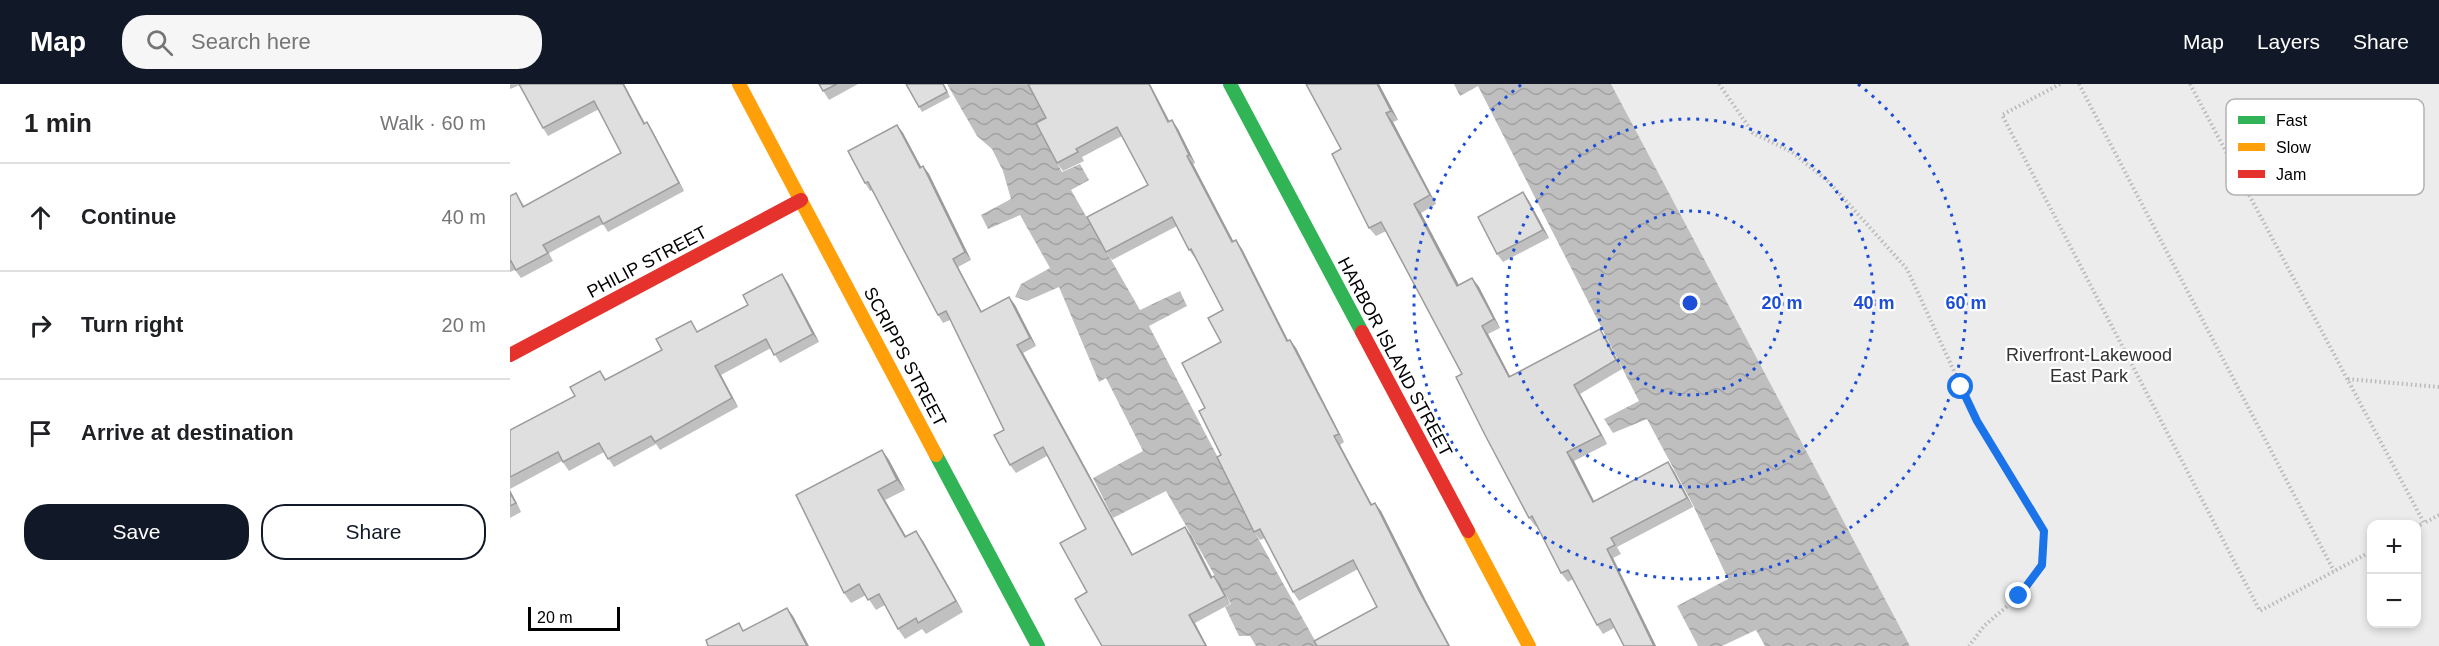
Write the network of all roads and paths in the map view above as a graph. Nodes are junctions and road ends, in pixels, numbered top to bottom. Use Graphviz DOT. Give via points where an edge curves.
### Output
graph roads {
  1 [pos="739,84"];
  2 [pos="1230,84"];
  3 [pos="1719,84"];
  4 [pos="2060,84"];
  5 [pos="2079,84"];
  6 [pos="2190,84"];
  7 [pos="2226,152"];
  8 [pos="2249,195"];
  9 [pos="801,200"];
  10 [pos="510,355"];
  11 [pos="2347,379"];
  12 [pos="2439,387"];
  13 [pos="2439,515"];
  14 [pos="2424,523"];
  15 [pos="2421,524"];
  16 [pos="2367,554"];
  17 [pos="2334,571"];
  18 [pos="1038,646"];
  19 [pos="1529,646"];
  20 [pos="1969,646"];
  1 -- 9 [label="street, SCRIPPS STREET"];
  2 -- 19 [label="street, HARBOR ISLAND STREET"];
  3 -- 20 [label="path" via="1752,133 1792,152 1830,183 1907,269 1977,421 2044,531 2042,565 2019,596 1984,626"];
  4 -- 17 [label="path" via="2002,115 2260,611"];
  5 -- 17 [label="path"];
  6 -- 7 [label="path"];
  8 -- 11 [label="path"];
  9 -- 10 [label="street, PHILIP STREET"];
  9 -- 18 [label="street, SCRIPPS STREET"];
  11 -- 12 [label="path"];
  11 -- 14 [label="path"];
  13 -- 14 [label="path"];
  14 -- 15 [label="path"];
  16 -- 17 [label="path"];
}
